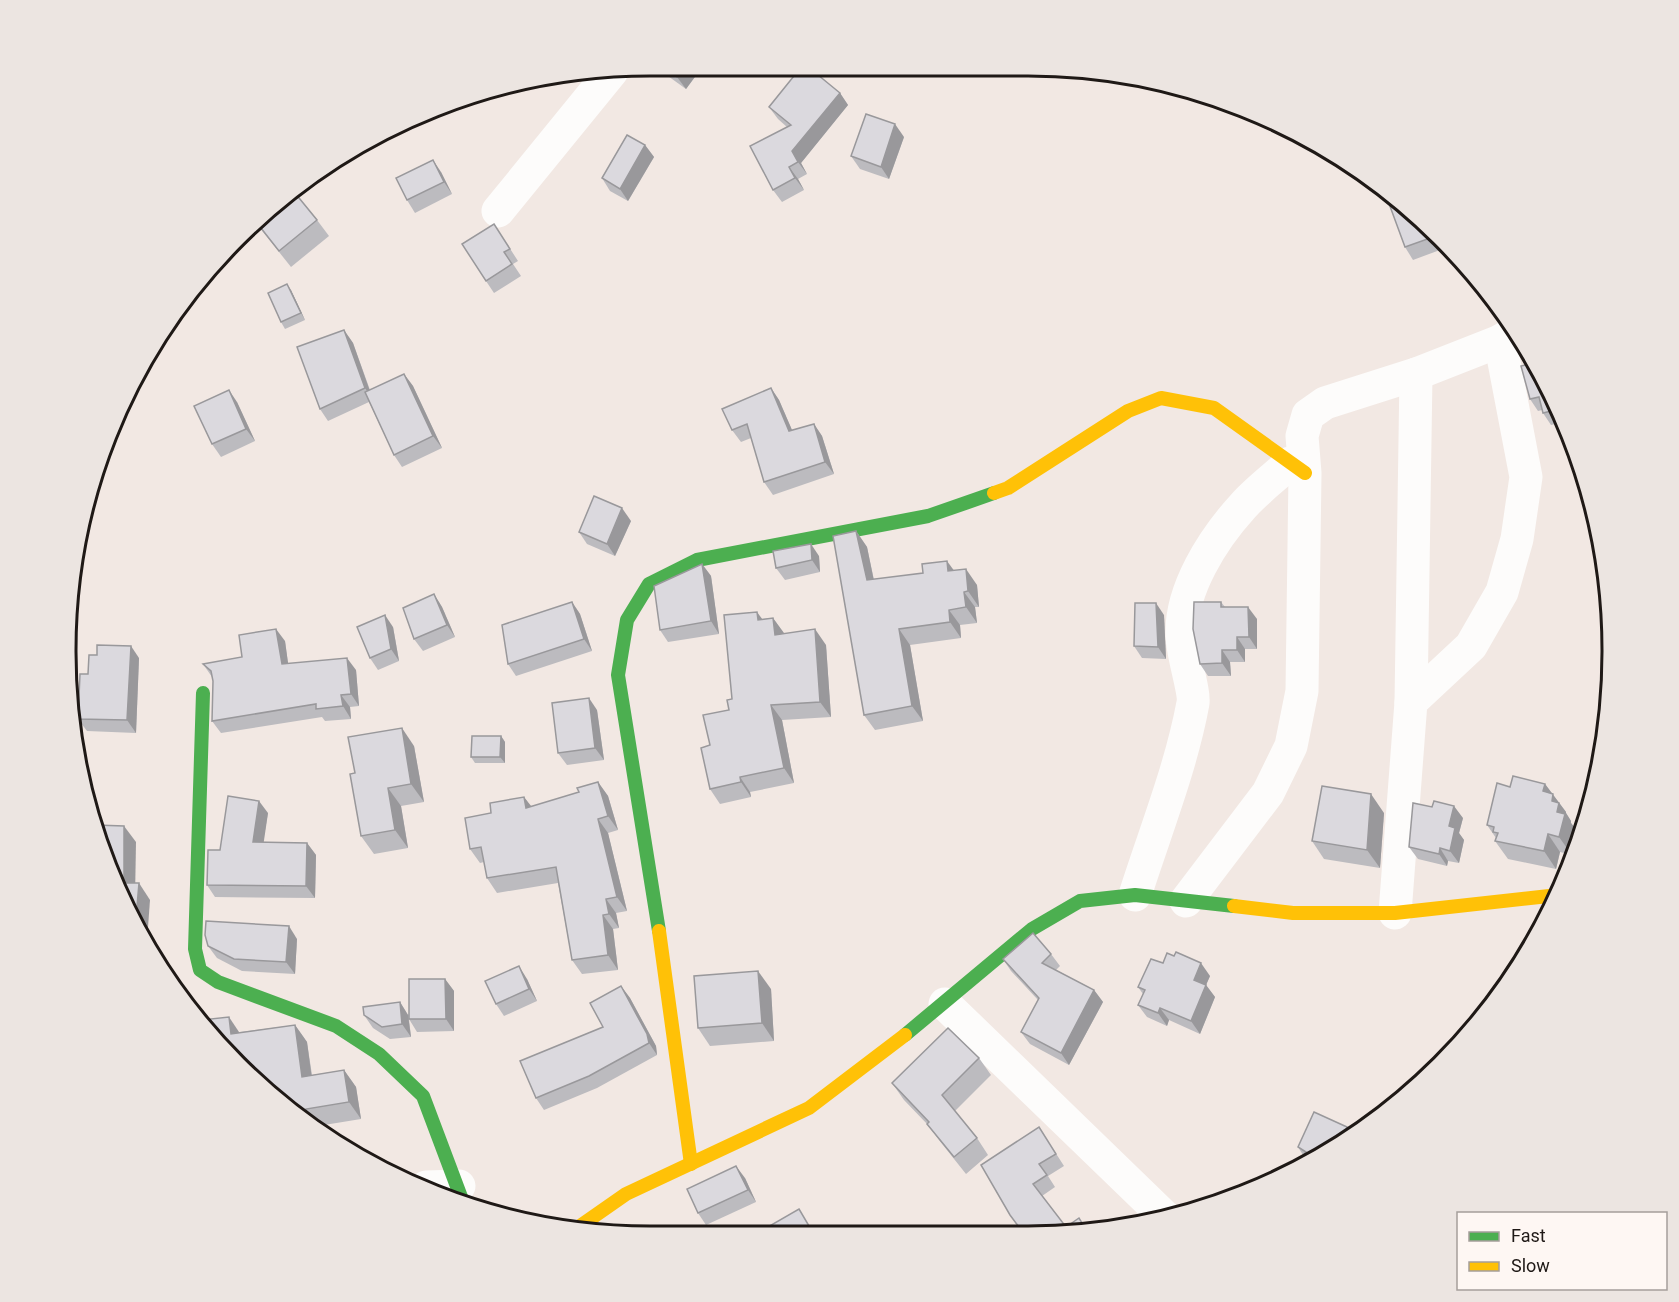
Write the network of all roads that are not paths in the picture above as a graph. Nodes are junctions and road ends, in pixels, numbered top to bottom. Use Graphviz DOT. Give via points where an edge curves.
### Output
graph roads {
  1 [pos="606,79"];
  2 [pos="498,211"];
  3 [pos="1508,336"];
  4 [pos="1416,374"];
  5 [pos="1298,468"];
  6 [pos="203,693"];
  7 [pos="1411,702"];
  8 [pos="1135,895"];
  9 [pos="1546,899"];
  10 [pos="1186,901"];
  11 [pos="1395,913"];
  12 [pos="945,1004"];
  13 [pos="691,1164"];
  14 [pos="460,1193"];
  15 [pos="1158,1210"];
  16 [pos="586,1222"];
  1 -- 2 [label="street"];
  3 -- 4 [label="street"];
  3 -- 7 [label="street" via="1526,477 1502,592 1471,646"];
  4 -- 5 [label="street" via="1325,403 1308,416"];
  4 -- 7 [label="street"];
  5 -- 8 [label="street" via="1243,506 1205,557 1186,603 1181,634 1194,699 1182,752"];
  5 -- 10 [label="street" via="1302,691 1291,746 1268,793"];
  5 -- 13 [label="street" via="1214,408 1161,398 1128,411 1008,488 928,516 697,560 650,584 627,620 618,675"];
  6 -- 14 [label="street" via="195,949 200,970 218,982 336,1026 379,1054 423,1096"];
  7 -- 11 [label="street"];
  8 -- 10 [label="street"];
  8 -- 12 [label="street" via="1080,901 1032,929"];
  9 -- 11 [label="street"];
  10 -- 11 [label="street" via="1293,913"];
  12 -- 13 [label="street" via="809,1108"];
  12 -- 15 [label="street"];
  13 -- 16 [label="street" via="626,1194"];
}
